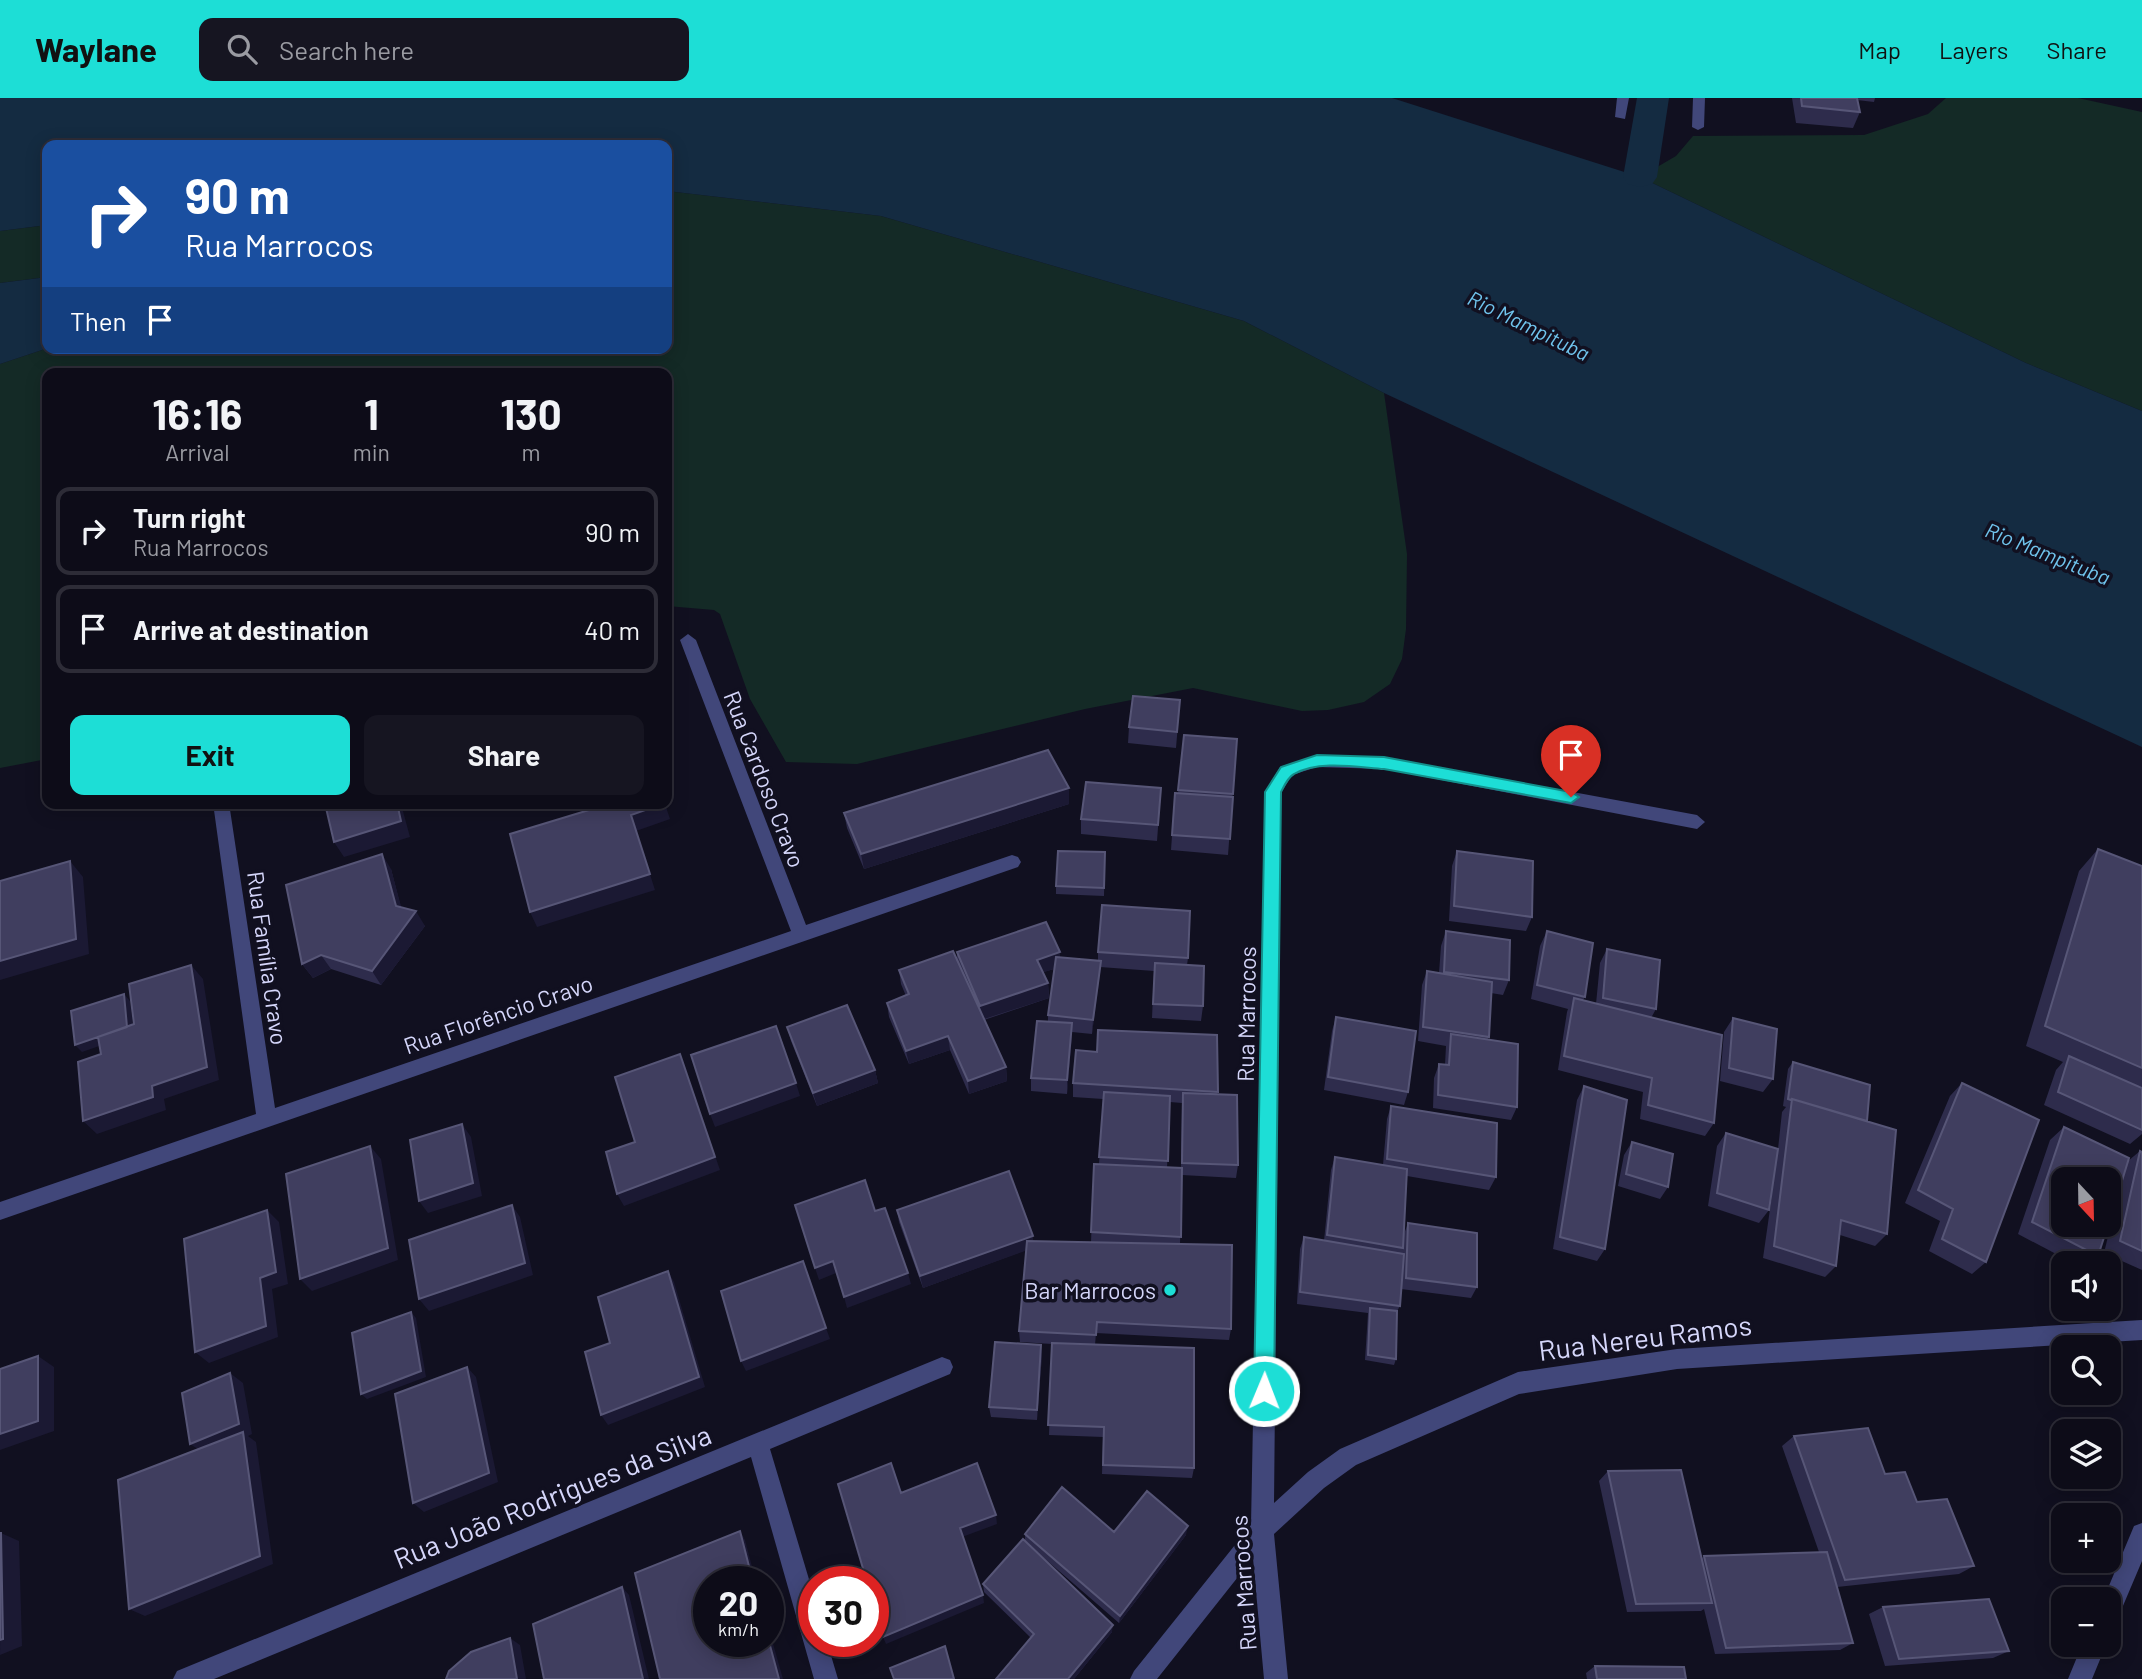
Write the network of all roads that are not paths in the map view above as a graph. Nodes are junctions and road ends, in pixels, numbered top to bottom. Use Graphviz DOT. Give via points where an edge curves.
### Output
graph roads {
  1 [pos="1623,98"];
  2 [pos="1699,98"];
  3 [pos="1621,117"];
  4 [pos="1698,127"];
  5 [pos="688,640"];
  6 [pos="221,809"];
  7 [pos="1697,822"];
  8 [pos="1012,862"];
  9 [pos="801,935"];
  10 [pos="267,1119"];
  11 [pos="0,1211"];
  12 [pos="2142,1330"];
  13 [pos="942,1367"];
  14 [pos="758,1444"];
  15 [pos="1262,1529"];
  16 [pos="2142,1534"];
  17 [pos="798,1583"];
  18 [pos="2120,1587"];
  19 [pos="819,1657"];
  20 [pos="2089,1657"];
  21 [pos="185,1679"];
  22 [pos="826,1679"];
  23 [pos="1142,1679"];
  24 [pos="1276,1679"];
  25 [pos="2080,1679"];
  1 -- 3 [label="street"];
  2 -- 4 [label="street"];
  5 -- 9 [label="street, Rua Cardoso Cravo"];
  6 -- 10 [label="street, Rua Família Cravo"];
  7 -- 15 [label="street, Rua Marrocos" via="1384,763 1317,761 1286,771 1273,792"];
  8 -- 9 [label="street, Rua Florêncio Cravo"];
  9 -- 10 [label="street, Rua Florêncio Cravo"];
  10 -- 11 [label="street, Rua Florêncio Cravo"];
  12 -- 15 [label="street, Rua Nereu Ramos" via="1676,1359 1518,1383 1348,1457"];
  13 -- 14 [label="street, Rua João Rodrigues da Silva"];
  14 -- 17 [label="street"];
  14 -- 21 [label="street, Rua João Rodrigues da Silva"];
  15 -- 23 [label="street, Rua Nereu Ramos"];
  15 -- 24 [label="street, Rua Marrocos"];
  16 -- 18 [label="street"];
  19 -- 22 [label="street"];
  20 -- 25 [label="street"];
}
